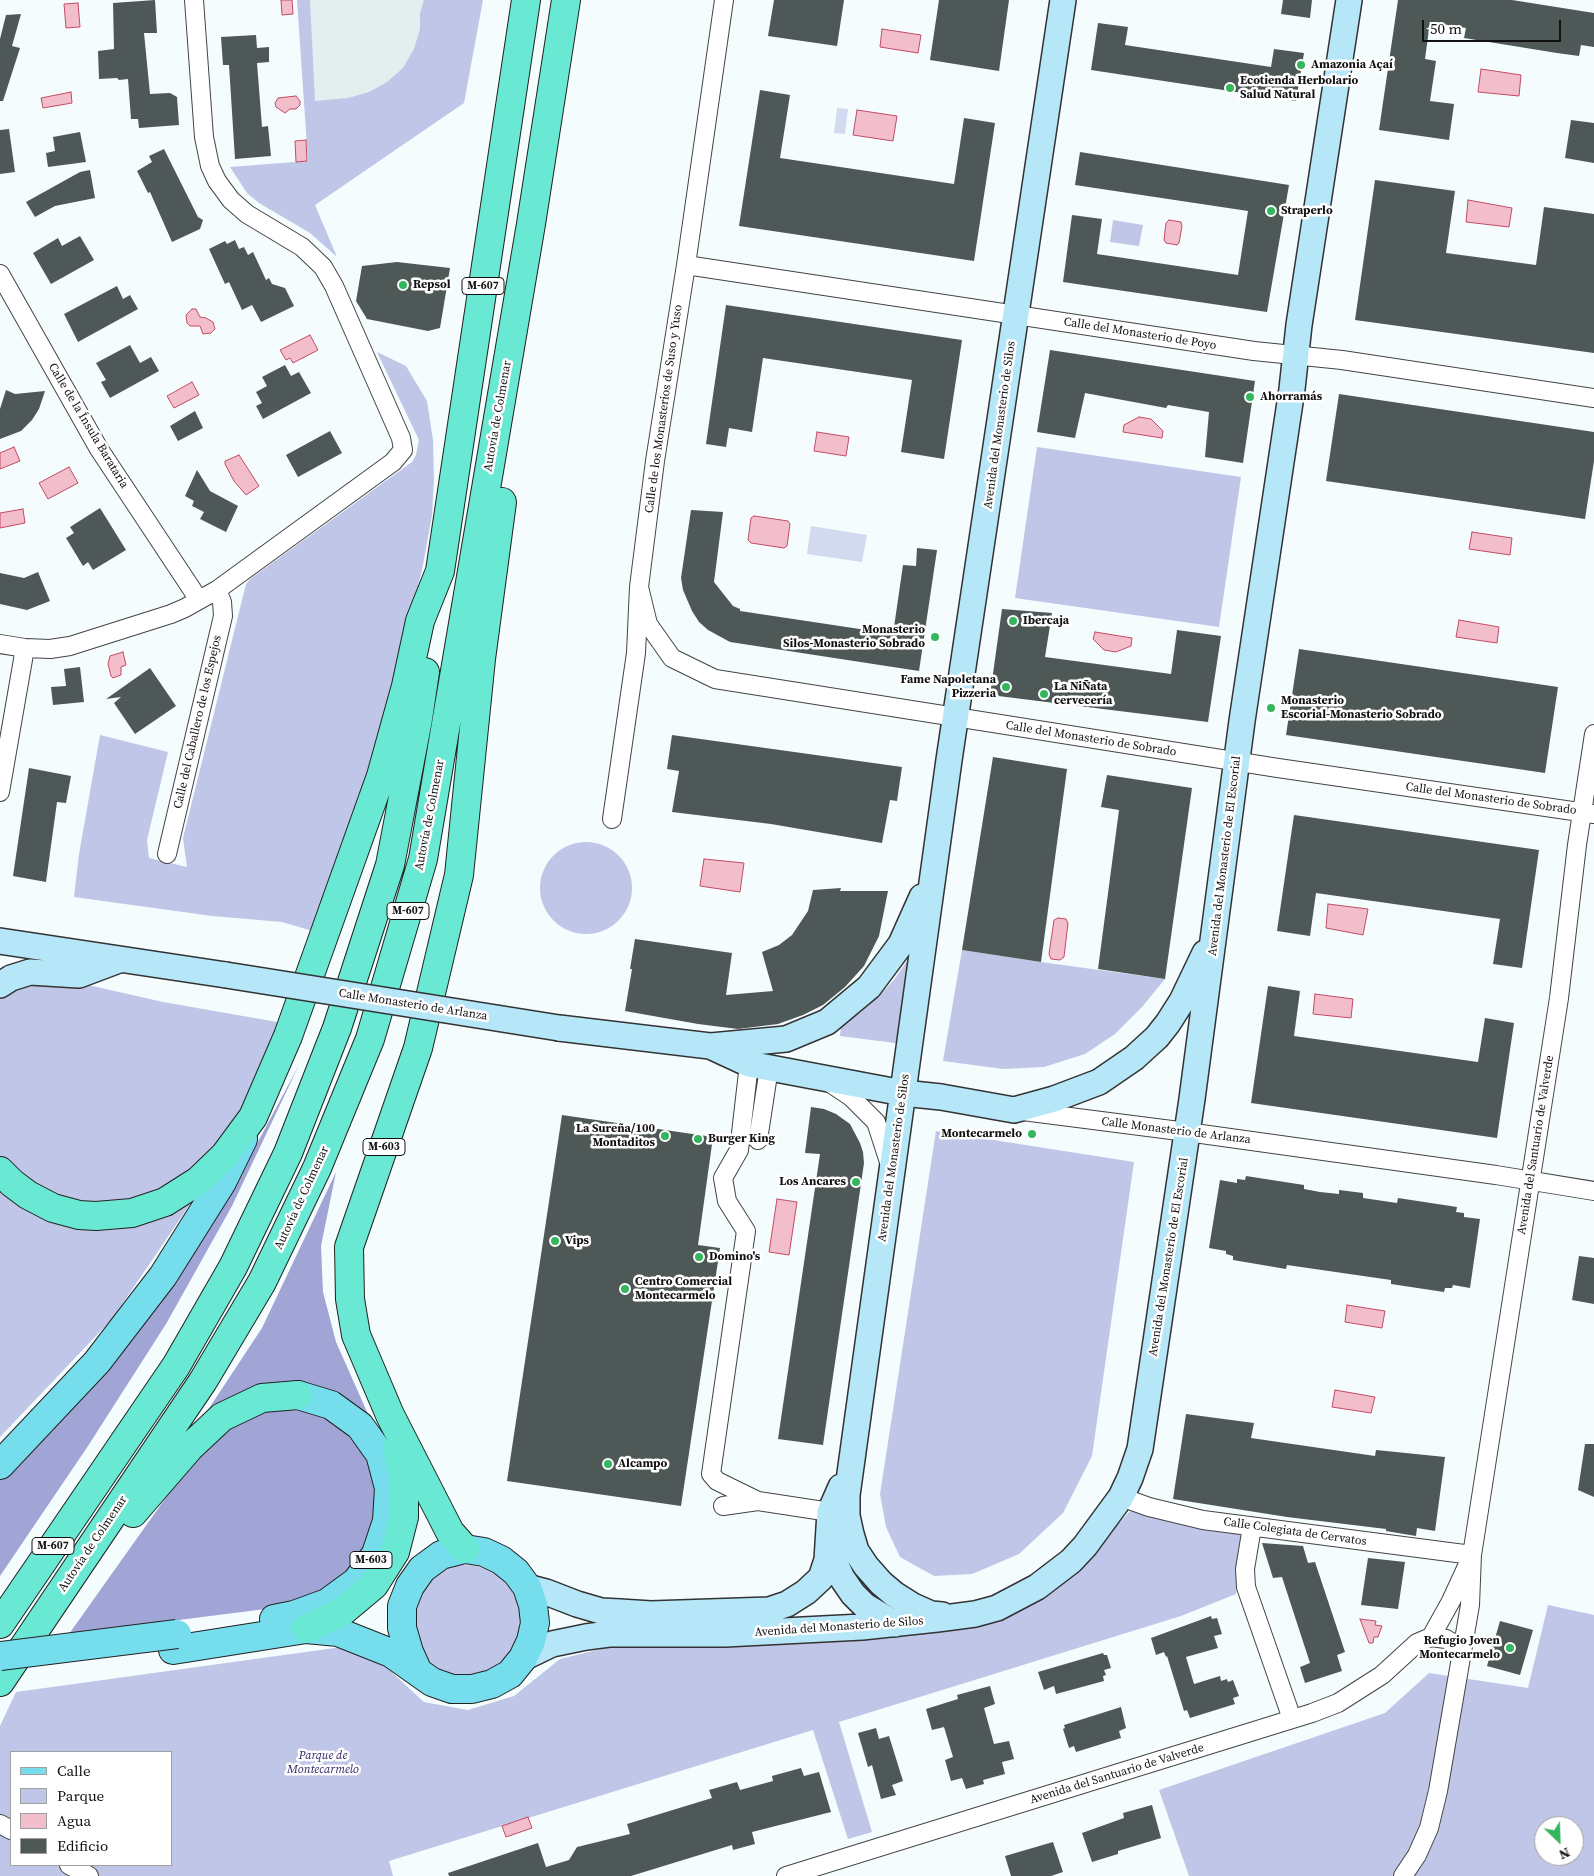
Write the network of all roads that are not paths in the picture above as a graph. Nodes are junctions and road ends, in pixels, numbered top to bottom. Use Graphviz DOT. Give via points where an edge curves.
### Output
graph roads {
  1 [pos="194,0"];
  2 [pos="526,0"];
  3 [pos="566,0"];
  4 [pos="724,0"];
  5 [pos="1063,0"];
  6 [pos="1350,0"];
  7 [pos="530,224"];
  8 [pos="686,264"];
  9 [pos="0,274"];
  10 [pos="1016,315"];
  11 [pos="1296,356"];
  12 [pos="1594,398"];
  13 [pos="440,571"];
  14 [pos="639,586"];
  15 [pos="216,590"];
  16 [pos="199,600"];
  17 [pos="0,644"];
  18 [pos="25,648"];
  19 [pos="956,717"];
  20 [pos="1594,734"];
  21 [pos="3,754"];
  22 [pos="1236,761"];
  23 [pos="0,792"];
  24 [pos="1588,813"];
  25 [pos="612,819"];
  26 [pos="938,849"];
  27 [pos="167,854"];
  28 [pos="1216,930"];
  29 [pos="0,941"];
  30 [pos="122,959"];
  31 [pos="0,984"];
  32 [pos="710,1046"];
  33 [pos="759,1066"];
  34 [pos="823,1079"];
  35 [pos="903,1093"];
  36 [pos="1014,1110"];
  37 [pos="254,1117"];
  38 [pos="1187,1132"];
  39 [pos="758,1140"];
  40 [pos="0,1171"];
  41 [pos="892,1172"];
  42 [pos="1529,1180"];
  43 [pos="1594,1191"];
  44 [pos="298,1395"];
  45 [pos="390,1415"];
  46 [pos="0,1465"];
  47 [pos="850,1466"];
  48 [pos="1121,1497"];
  49 [pos="758,1501"];
  50 [pos="723,1506"];
  51 [pos="830,1512"];
  52 [pos="1252,1527"];
  53 [pos="101,1534"];
  54 [pos="829,1543"];
  55 [pos="465,1549"];
  56 [pos="1472,1555"];
  57 [pos="527,1587"];
  58 [pos="952,1616"];
  59 [pos="0,1624"];
  60 [pos="895,1624"];
  61 [pos="306,1629"];
  62 [pos="1431,1637"];
  63 [pos="175,1642"];
  64 [pos="0,1656"];
  65 [pos="1461,1657"];
  66 [pos="523,1658"];
  67 [pos="0,1671"];
  68 [pos="418,1672"];
  69 [pos="0,1682"];
  70 [pos="1292,1719"];
  71 [pos="72,1866"];
  72 [pos="88,1876"];
  73 [pos="786,1876"];
  74 [pos="1403,1876"];
  1 -- 15 [label="street" via="204,137 210,166 231,200 246,214 302,247 323,267 401,438 403,450 393,462"];
  2 -- 13 [label="highway, M-607"];
  3 -- 7 [label="highway, Autovía de Colmenar / M-607"];
  4 -- 8 [label="street, Calle de los Monasterios de Suso y Yuso"];
  5 -- 10 [label="street, Avenida del Monasterio de Silos"];
  6 -- 11 [label="street, Avenida del Monasterio de El Escorial"];
  7 -- 45 [label="highway, M-603" via="519,367 481,659 459,875 418,1048 349,1247 350,1299 356,1335"];
  7 -- 53 [label="highway, Autovía de Colmenar / M-607" via="423,859 370,1039 317,1168 262,1282 203,1381"];
  8 -- 10 [label="street, Calle del Monasterio de Poyo"];
  8 -- 14 [label="street, Calle de los Monasterios de Suso y Yuso"];
  9 -- 16 [label="street, Calle de la Ínsula Barataria" via="99,449"];
  10 -- 11 [label="street, Calle del Monasterio de Poyo"];
  10 -- 19 [label="street, Avenida del Monasterio de Silos"];
  11 -- 12 [label="street, Calle del Monasterio de Poyo"];
  11 -- 22 [label="street, Avenida del Monasterio de El Escorial"];
  13 -- 37 [label="highway" via="420,621 381,776 288,1036"];
  13 -- 59 [label="highway, M-607" via="418,719 390,865 337,1028 288,1153 233,1267 176,1366"];
  14 -- 19 [label="street, Calle del Monasterio de Sobrado" via="648,624 672,658 714,679"];
  14 -- 25 [label="street, Calle de los Monasterios de Suso y Yuso" via="636,653"];
  15 -- 16 [label="street"];
  15 -- 27 [label="street, Calle del Caballero de los Espejos" via="222,602 223,616"];
  16 -- 18 [label="street" via="171,614 77,644 50,649"];
  17 -- 18 [label="street"];
  18 -- 21 [label="street"];
  19 -- 22 [label="street, Calle del Monasterio de Sobrado"];
  19 -- 26 [label="street, Avenida del Monasterio de Silos"];
  20 -- 24 [label="street, Avenida del Santuario de Valverde"];
  21 -- 23 [label="street"];
  22 -- 24 [label="street, Calle del Monasterio de Sobrado"];
  22 -- 28 [label="street, Avenida del Monasterio de El Escorial"];
  24 -- 42 [label="street, Avenida del Santuario de Valverde"];
  26 -- 32 [label="street, Avenida del Monasterio de Silos" via="921,902 901,944 869,987 827,1022 786,1039"];
  26 -- 35 [label="street, Avenida del Monasterio de Silos"];
  28 -- 36 [label="street" via="1182,1001 1157,1037 1134,1058 1099,1082 1054,1100"];
  28 -- 38 [label="street, Avenida del Monasterio de El Escorial"];
  29 -- 30 [label="street, Calle Monasterio de Arlanza"];
  30 -- 31 [label="street" via="79,976 30,972"];
  30 -- 32 [label="street, Calle Monasterio de Arlanza, bridge" via="559,1028"];
  32 -- 33 [label="street, Calle Monasterio de Arlanza"];
  33 -- 34 [label="street, Calle Monasterio de Arlanza"];
  33 -- 39 [label="street"];
  33 -- 49 [label="street" via="739,1150 724,1178 727,1202 746,1231 710,1474"];
  34 -- 35 [label="street, Calle Monasterio de Arlanza"];
  34 -- 41 [label="street, Calle Monasterio de Arlanza" via="851,1097 876,1122"];
  35 -- 36 [label="street, Calle Monasterio de Arlanza"];
  35 -- 41 [label="street, Avenida del Monasterio de Silos"];
  36 -- 38 [label="street, Calle Monasterio de Arlanza"];
  37 -- 40 [label="highway" via="225,1155 198,1182 165,1202 132,1213 79,1215 53,1208 28,1195"];
  37 -- 46 [label="main road" via="222,1182 163,1276 97,1362"];
  38 -- 42 [label="street, Calle Monasterio de Arlanza"];
  38 -- 48 [label="street, Avenida del Monasterio de El Escorial" via="1140,1449"];
  41 -- 47 [label="street, Avenida del Monasterio de Silos"];
  42 -- 43 [label="street, Calle Monasterio de Arlanza"];
  42 -- 56 [label="street, Avenida del Santuario de Valverde"];
  44 -- 53 [label="highway" via="262,1398 222,1417 190,1447 125,1522"];
  44 -- 63 [label="main road, M-603" via="331,1405 360,1426 380,1454 389,1488 387,1521 376,1554 356,1581 327,1603 294,1616"];
  45 -- 55 [label="highway" via="450,1532"];
  45 -- 61 [label="highway, M-603" via="404,1477 404,1517 395,1552 374,1585 343,1611"];
  47 -- 51 [label="street, Avenida del Monasterio de Silos"];
  47 -- 58 [label="street, Avenida del Monasterio de Silos" via="847,1516 856,1551 866,1566 881,1583 913,1606 931,1614"];
  48 -- 52 [label="street, Calle Colegiata de Cervatos" via="1170,1513"];
  48 -- 58 [label="street, Avenida del Monasterio de El Escorial" via="1085,1546 1054,1575 997,1608"];
  49 -- 50 [label="street"];
  49 -- 51 [label="street"];
  51 -- 54 [label="street, Avenida del Monasterio de Silos"];
  52 -- 56 [label="street, Calle Colegiata de Cervatos"];
  52 -- 70 [label="street" via="1245,1569 1246,1587"];
  53 -- 69 [label="highway, Autovía de Colmenar / M-607"];
  54 -- 57 [label="street, Avenida del Monasterio de Silos" via="828,1560 820,1578 806,1592 770,1610 634,1614 601,1610"];
  54 -- 60 [label="street" via="838,1569 853,1594 865,1606"];
  55 -- 57 [label="main road" via="484,1552 501,1560"];
  55 -- 68 [label="main road" via="441,1555 422,1569 402,1606 402,1628"];
  56 -- 62 [label="street, Avenida del Santuario de Valverde"];
  56 -- 65 [label="street, Avenida del Santuario de Valverde" via="1470,1605"];
  57 -- 66 [label="main road" via="535,1623"];
  58 -- 60 [label="street, Avenida del Monasterio de Silos"];
  60 -- 66 [label="street, Avenida del Monasterio de Silos" via="725,1634 609,1634 552,1644"];
  61 -- 63 [label="main road, M-603"];
  61 -- 68 [label="main road, M-603" via="338,1632 370,1644"];
  62 -- 65 [label="street" via="1446,1639 1456,1645"];
  62 -- 70 [label="street, Avenida del Santuario de Valverde" via="1416,1644 1362,1689 1338,1703"];
  63 -- 64 [label="main road, M-603, bridge"];
  63 -- 67 [label="main road, M-603"];
  65 -- 74 [label="street, Avenida del Santuario de Valverde" via="1429,1828"];
  66 -- 68 [label="main road" via="510,1674 472,1690 452,1689 432,1682"];
  70 -- 73 [label="street, Avenida del Santuario de Valverde"];
  71 -- 72 [label="street"];
}
